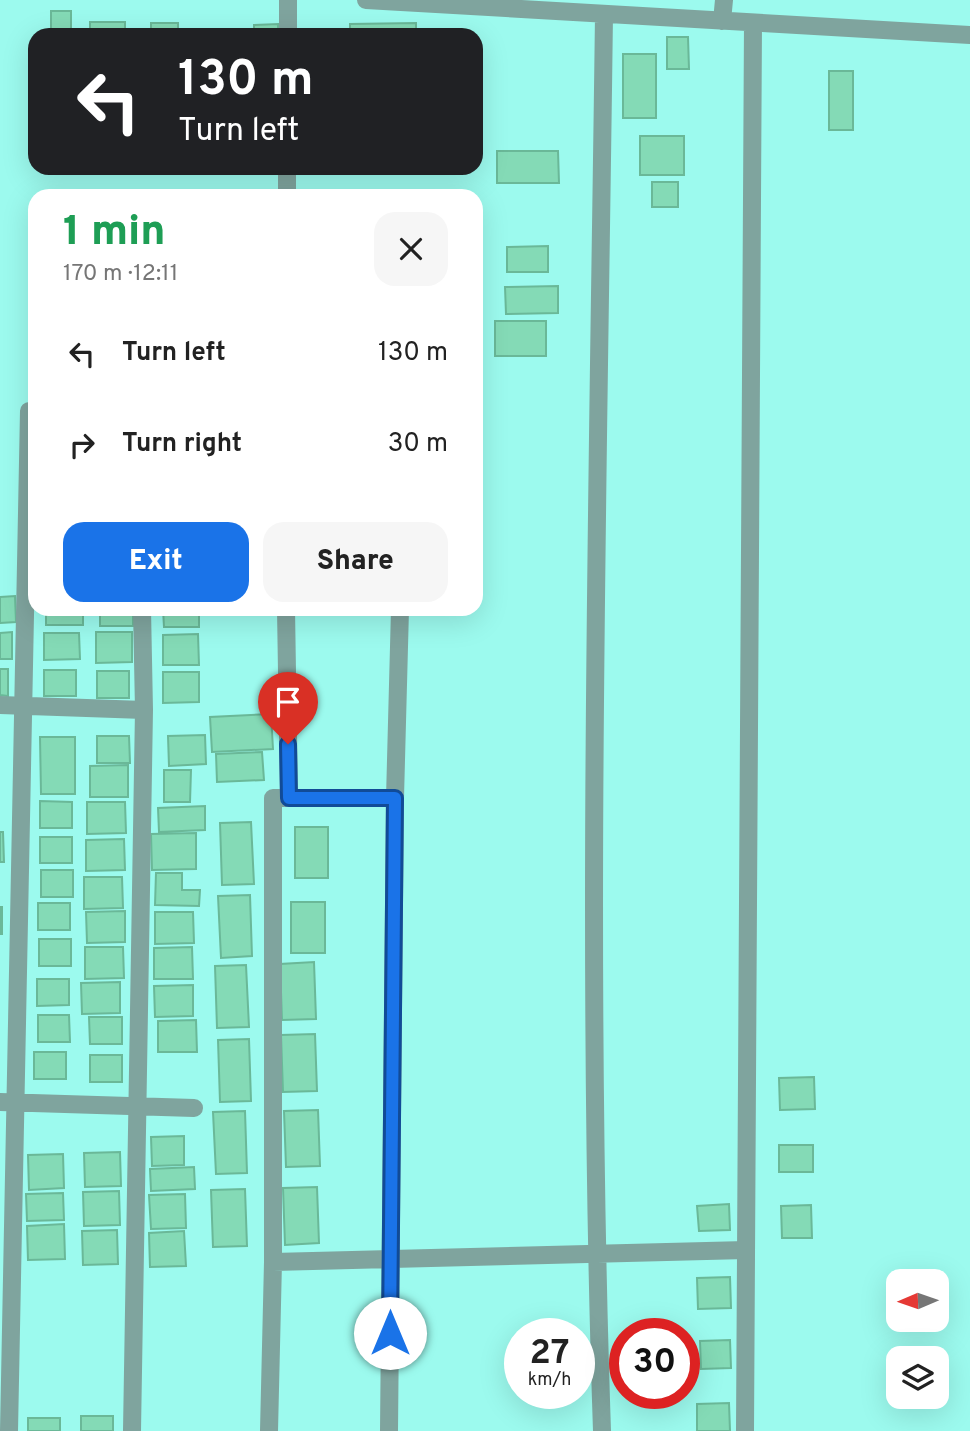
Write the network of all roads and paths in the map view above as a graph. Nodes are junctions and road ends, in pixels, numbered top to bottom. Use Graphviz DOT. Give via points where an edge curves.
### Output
graph roads {
  1 [pos="288,0"];
  2 [pos="366,0"];
  3 [pos="724,0"];
  4 [pos="604,15"];
  5 [pos="722,21"];
  6 [pos="753,23"];
  7 [pos="288,28"];
  8 [pos="970,35"];
  9 [pos="28,490"];
  10 [pos="142,616"];
  11 [pos="286,616"];
  12 [pos="400,616"];
  13 [pos="0,705"];
  14 [pos="22,705"];
  15 [pos="144,710"];
  16 [pos="289,798"];
  17 [pos="395,798"];
  18 [pos="8,1103"];
  19 [pos="138,1106"];
  20 [pos="194,1108"];
  21 [pos="746,1250"];
  22 [pos="596,1254"];
  23 [pos="390,1260"];
  24 [pos="272,1262"];
  25 [pos="9,1431"];
  26 [pos="132,1431"];
  27 [pos="269,1431"];
  28 [pos="389,1431"];
  29 [pos="602,1431"];
  30 [pos="745,1431"];
  1 -- 7 [label="street"];
  2 -- 4 [label="street"];
  3 -- 5 [label="street"];
  4 -- 5 [label="street"];
  4 -- 22 [label="street" via="596,656"];
  5 -- 6 [label="street"];
  6 -- 8 [label="street"];
  6 -- 21 [label="street"];
  9 -- 14 [label="street"];
  10 -- 15 [label="street"];
  11 -- 16 [label="street"];
  12 -- 17 [label="street"];
  13 -- 14 [label="street"];
  14 -- 15 [label="street"];
  14 -- 18 [label="street"];
  15 -- 19 [label="street"];
  16 -- 17 [label="street"];
  16 -- 24 [label="street" via="273,798"];
  17 -- 23 [label="street"];
  18 -- 19 [label="street"];
  18 -- 25 [label="street"];
  19 -- 20 [label="street"];
  19 -- 26 [label="street"];
  21 -- 22 [label="street"];
  21 -- 30 [label="street"];
  22 -- 23 [label="street"];
  22 -- 29 [label="street"];
  23 -- 24 [label="street"];
  23 -- 28 [label="street"];
  24 -- 27 [label="street"];
}
